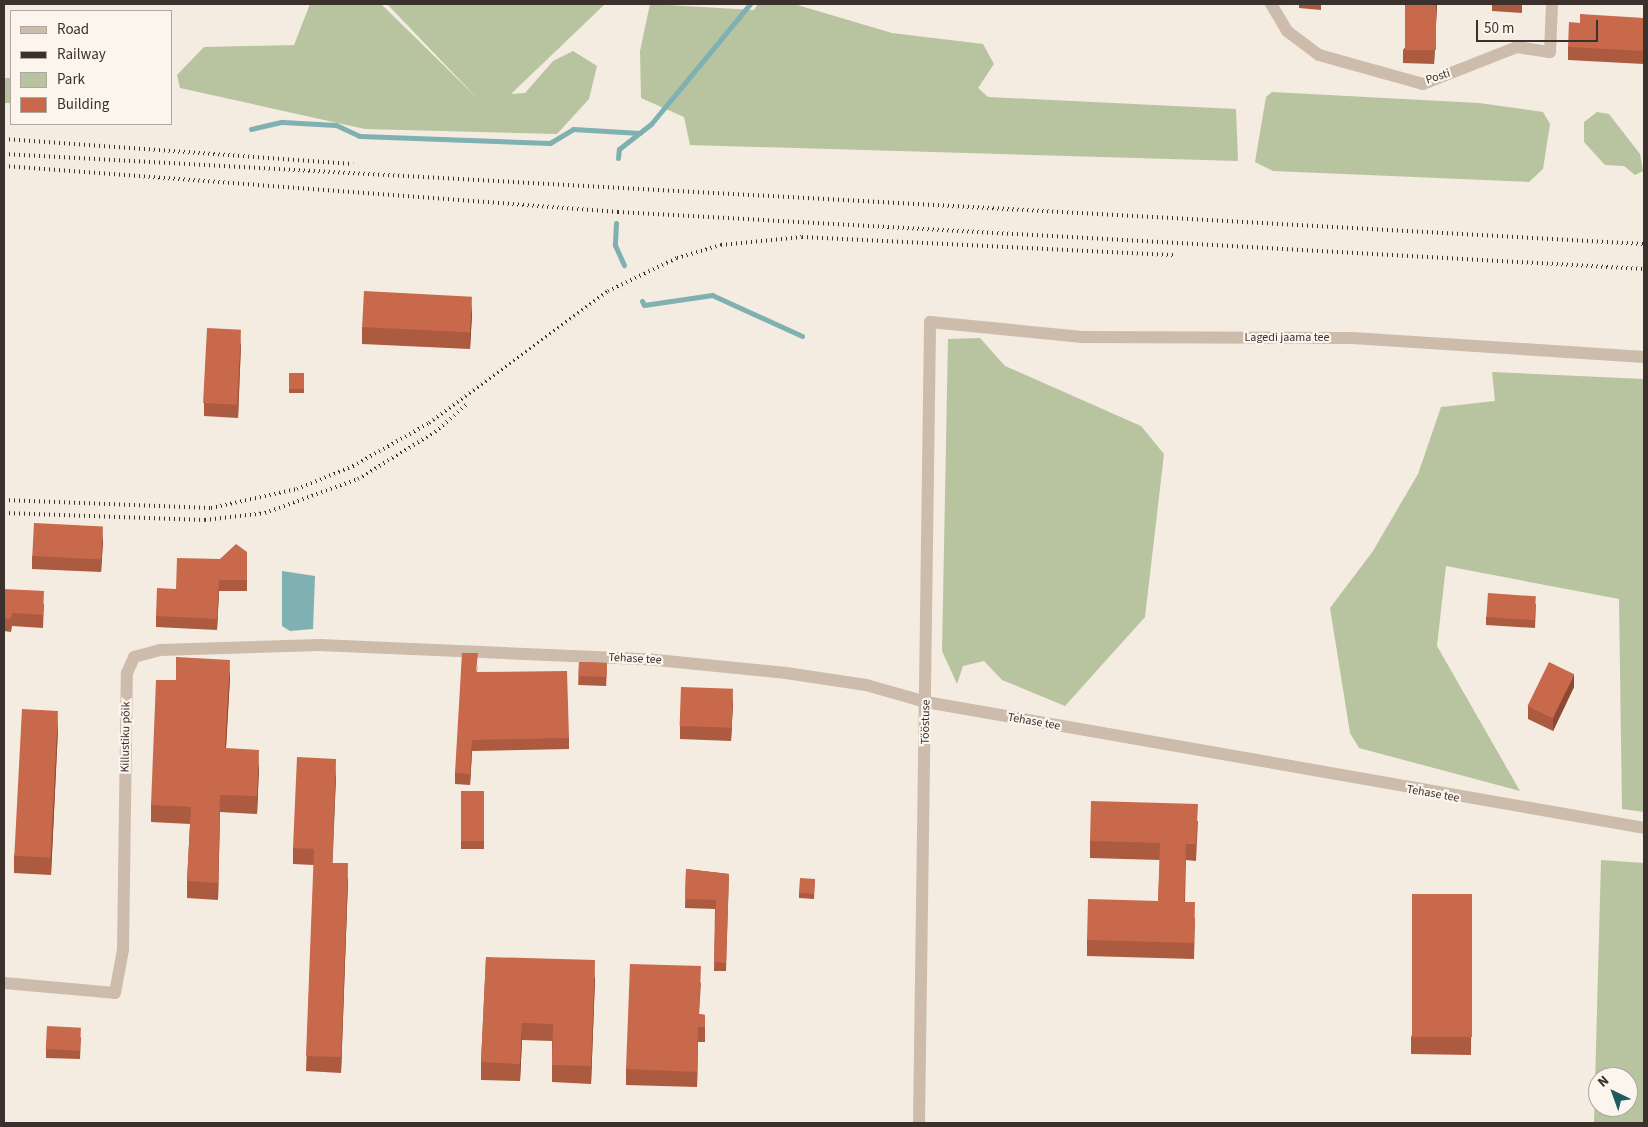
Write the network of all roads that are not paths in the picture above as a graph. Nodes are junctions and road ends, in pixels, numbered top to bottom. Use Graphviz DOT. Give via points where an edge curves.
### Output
graph roads {
  1 [pos="1271,4"];
  2 [pos="1552,4"];
  3 [pos="930,322"];
  4 [pos="1644,356"];
  5 [pos="420,651"];
  6 [pos="926,702"];
  7 [pos="1644,828"];
  8 [pos="4,983"];
  9 [pos="919,1123"];
  1 -- 2 [label="street, Posti" via="1287,31 1319,56 1424,84 1517,47 1550,52"];
  3 -- 4 [label="street, Lagedi jaama tee" via="1082,337 1352,338"];
  3 -- 6 [label="street, Tööstuse"];
  5 -- 6 [label="street, Tehase tee" via="646,659 766,671 866,685"];
  5 -- 8 [label="street, Killustiku põik" via="320,646 160,650 134,657 127,673 123,950 115,992"];
  6 -- 7 [label="street, Tehase tee"];
  6 -- 9 [label="street, Tööstuse"];
}
